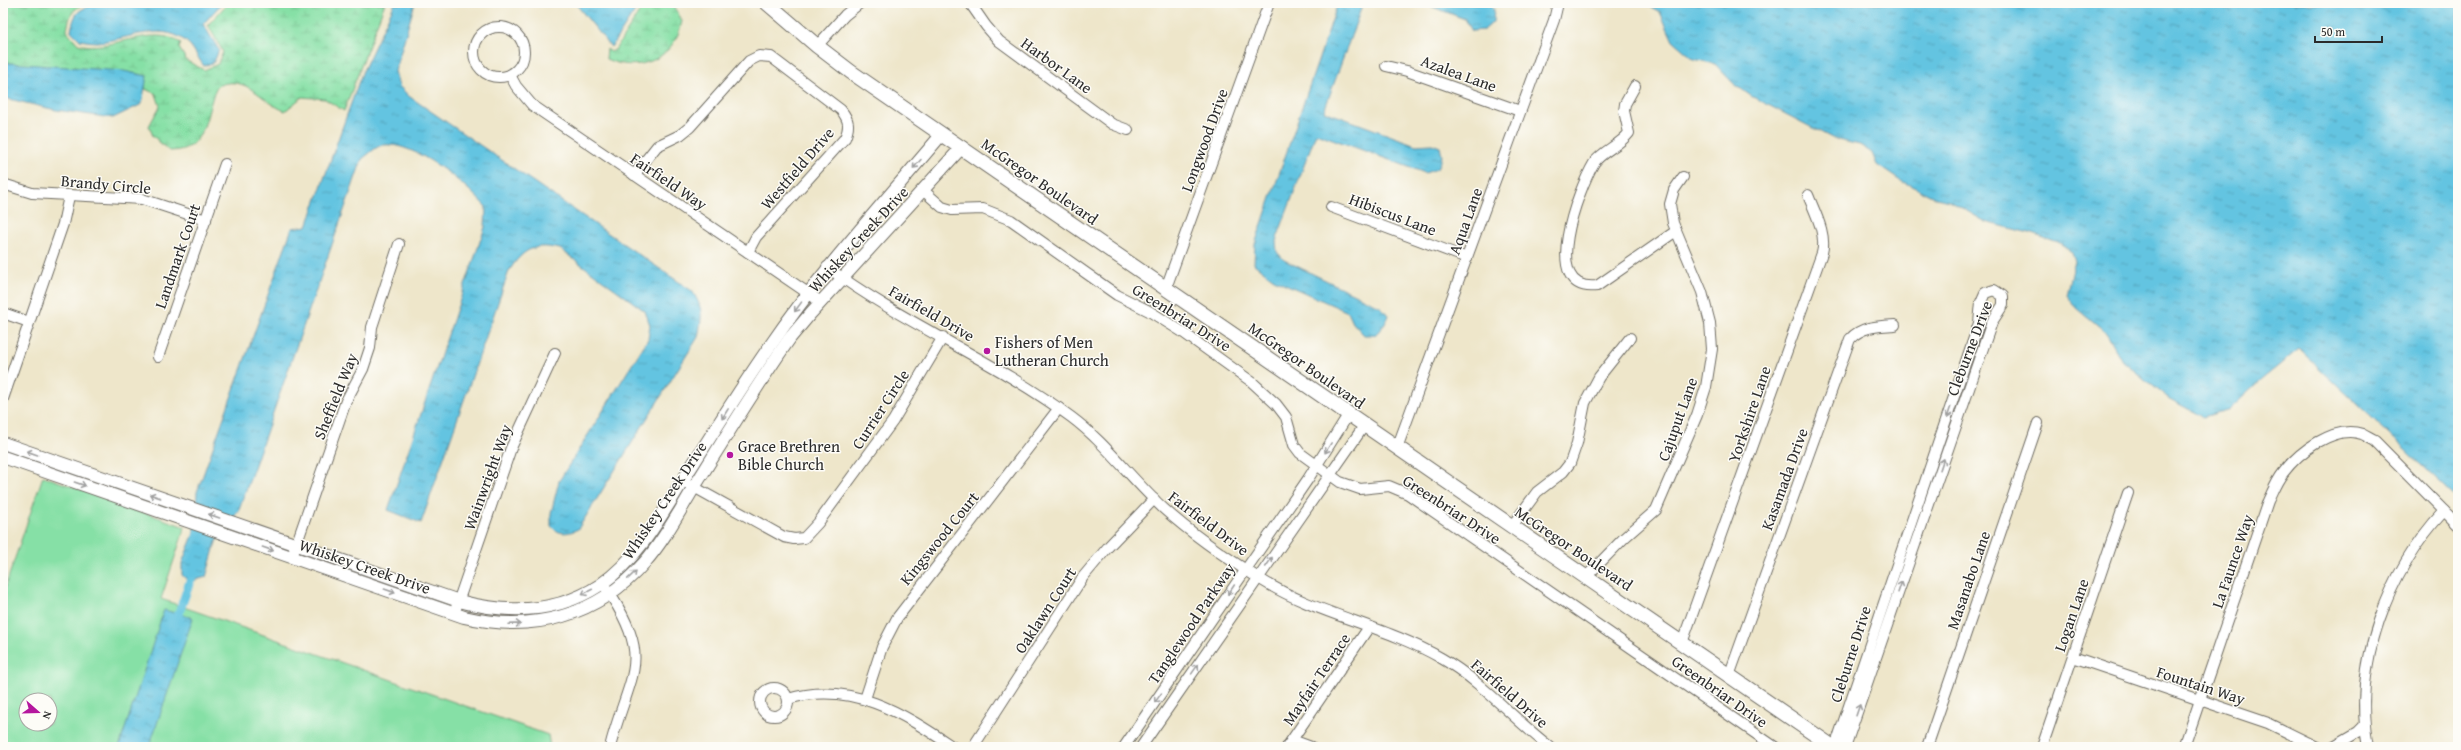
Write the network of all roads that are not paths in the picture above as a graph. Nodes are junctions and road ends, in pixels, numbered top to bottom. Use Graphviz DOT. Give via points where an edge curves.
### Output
graph roads {
  1 [pos="767,3"];
  2 [pos="860,3"];
  3 [pos="970,3"];
  4 [pos="1270,3"];
  5 [pos="1558,3"];
  6 [pos="978,8"];
  7 [pos="817,46"];
  8 [pos="1386,66"];
  9 [pos="510,75"];
  10 [pos="1635,86"];
  11 [pos="1520,111"];
  12 [pos="1128,130"];
  13 [pos="942,134"];
  14 [pos="962,147"];
  15 [pos="225,164"];
  16 [pos="634,175"];
  17 [pos="1683,177"];
  18 [pos="3,184"];
  19 [pos="924,191"];
  20 [pos="1808,195"];
  21 [pos="69,196"];
  22 [pos="1331,207"];
  23 [pos="206,220"];
  24 [pos="1676,231"];
  25 [pos="399,244"];
  26 [pos="748,252"];
  27 [pos="1467,258"];
  28 [pos="827,267"];
  29 [pos="843,279"];
  30 [pos="1166,288"];
  31 [pos="808,293"];
  32 [pos="821,302"];
  33 [pos="3,314"];
  34 [pos="29,322"];
  35 [pos="1895,325"];
  36 [pos="943,337"];
  37 [pos="1630,338"];
  38 [pos="555,353"];
  39 [pos="158,358"];
  40 [pos="3,399"];
  41 [pos="1059,408"];
  42 [pos="1348,414"];
  43 [pos="2038,423"];
  44 [pos="1364,426"];
  45 [pos="3,443"];
  46 [pos="1398,448"];
  47 [pos="3,457"];
  48 [pos="1317,465"];
  49 [pos="1330,474"];
  50 [pos="683,481"];
  51 [pos="694,488"];
  52 [pos="2128,493"];
  53 [pos="1154,499"];
  54 [pos="2444,511"];
  55 [pos="1914,512"];
  56 [pos="1925,515"];
  57 [pos="2458,525"];
  58 [pos="1512,526"];
  59 [pos="296,544"];
  60 [pos="292,557"];
  61 [pos="1246,569"];
  62 [pos="1586,577"];
  63 [pos="1258,578"];
  64 [pos="603,583"];
  65 [pos="610,594"];
  66 [pos="459,601"];
  67 [pos="454,613"];
  68 [pos="1369,627"];
  69 [pos="1682,643"];
  70 [pos="2073,657"];
  71 [pos="1729,676"];
  72 [pos="788,699"];
  73 [pos="865,699"];
  74 [pos="2200,701"];
  75 [pos="2364,726"];
  76 [pos="1290,743"];
  77 [pos="610,747"];
  78 [pos="953,747"];
  79 [pos="973,747"];
  80 [pos="1124,747"];
  81 [pos="1141,747"];
  82 [pos="1310,747"];
  83 [pos="1550,747"];
  84 [pos="1775,747"];
  85 [pos="1834,747"];
  86 [pos="1845,747"];
  87 [pos="1927,747"];
  88 [pos="2042,747"];
  89 [pos="2184,747"];
  90 [pos="2317,747"];
  91 [pos="2332,747"];
  92 [pos="2368,747"];
  1 -- 7 [label="main road, McGregor Boulevard"];
  2 -- 7 [label="street" via="845,15"];
  3 -- 6 [label="street, Harbor Lane"];
  4 -- 30 [label="street, Longwood Drive"];
  5 -- 11 [label="street, Aqua Lane"];
  6 -- 12 [label="street, Harbor Lane" via="999,41 1112,124"];
  7 -- 13 [label="main road, McGregor Boulevard"];
  8 -- 11 [label="street, Azalea Lane" via="1407,70"];
  9 -- 9 [label="street" via="519,67 523,56 523,46 518,37 510,30 500,27 481,34 475,44 474,56 478,66 485,73 495,77"];
  9 -- 16 [label="street, Fairfield Way" via="532,105"];
  10 -- 24 [label="street" via="1624,111 1629,133 1595,162 1569,226 1569,276 1576,284 1586,287 1602,283"];
  11 -- 27 [label="street, Aqua Lane"];
  13 -- 14 [label="main road, McGregor Boulevard"];
  13 -- 28 [label="street, Whiskey Creek Drive, one-way"];
  14 -- 19 [label="street, Whiskey Creek Drive"];
  14 -- 30 [label="main road, McGregor Boulevard"];
  15 -- 23 [label="street, Landmark Court"];
  16 -- 26 [label="street, Fairfield Way"];
  16 -- 26 [label="street, Westfield Drive" via="657,146 690,127 749,61 759,56 771,57 841,110 848,118 849,129 845,138 756,237"];
  17 -- 24 [label="street, Cajuput Lane" via="1674,190 1670,204"];
  18 -- 21 [label="street, Brandy Circle" via="32,193"];
  19 -- 29 [label="street, Whiskey Creek Drive"];
  19 -- 48 [label="street, Greenbriar Drive" via="947,208 983,209 1011,220 1118,295 1149,310 1217,357 1252,382 1276,404 1286,417 1294,445 1308,460"];
  20 -- 69 [label="street, Yorkshire Lane" via="1825,244"];
  21 -- 23 [label="street, Brandy Circle" via="142,199"];
  21 -- 34 [label="street" via="63,224"];
  22 -- 27 [label="street, Hibiscus Lane"];
  23 -- 39 [label="street, Landmark Court"];
  24 -- 62 [label="street, Cajuput Lane" via="1702,292 1710,323 1712,349 1706,387 1697,415 1656,510"];
  25 -- 59 [label="street, Sheffield Way" via="372,327 370,348 363,369 346,400"];
  26 -- 31 [label="street, Fairfield Way"];
  27 -- 46 [label="street, Aqua Lane"];
  28 -- 29 [label="street, Fairfield Drive"];
  28 -- 31 [label="street, Whiskey Creek Drive"];
  29 -- 32 [label="street, Whiskey Creek Drive"];
  29 -- 36 [label="street, Fairfield Drive"];
  30 -- 42 [label="main road, McGregor Boulevard"];
  31 -- 32 [label="street, Fairfield Way"];
  31 -- 50 [label="street, Whiskey Creek Drive, one-way" via="743,385"];
  32 -- 51 [label="street, Whiskey Creek Drive" via="772,364"];
  33 -- 34 [label="street"];
  34 -- 40 [label="street"];
  35 -- 71 [label="street, Kasamada Drive" via="1866,328 1850,339"];
  36 -- 41 [label="street, Fairfield Drive"];
  36 -- 51 [label="street, Currier Circle" via="874,449 804,538 784,537"];
  37 -- 58 [label="street" via="1599,377 1585,403 1570,463 1537,492"];
  38 -- 66 [label="street, Wainwright Way" via="512,448"];
  41 -- 53 [label="street, Fairfield Drive" via="1090,432"];
  41 -- 73 [label="street, Kingswood Court" via="897,618 874,666"];
  42 -- 44 [label="main road, McGregor Boulevard"];
  42 -- 48 [label="street, Tanglewood Parkway, one-way"];
  43 -- 87 [label="street, Masanabo Lane"];
  44 -- 46 [label="main road, McGregor Boulevard"];
  44 -- 49 [label="street, Tanglewood Parkway"];
  59 -- 45 [label="street, Whiskey Creek Drive, one-way"];
  46 -- 58 [label="main road, McGregor Boulevard"];
  47 -- 60 [label="street, Whiskey Creek Drive, one-way"];
  48 -- 49 [label="street, Greenbriar Drive"];
  48 -- 61 [label="street, Tanglewood Parkway"];
  63 -- 49 [label="street, Tanglewood Parkway, one-way"];
  49 -- 84 [label="street, Greenbriar Drive" via="1351,487 1360,489 1389,486 1408,494"];
  50 -- 51 [label="street, Currier Circle"];
  50 -- 64 [label="street, Whiskey Creek Drive" via="637,552"];
  65 -- 51 [label="street, Whiskey Creek Drive, one-way" via="646,561"];
  52 -- 70 [label="street, Logan Lane"];
  53 -- 61 [label="street, Fairfield Drive" via="1181,523"];
  53 -- 79 [label="street, Oaklawn Court" via="1083,577"];
  54 -- 57 [label="street"];
  54 -- 74 [label="street, La Faunce Way" via="2375,442 2361,434 2340,434 2321,442 2295,460 2276,483"];
  54 -- 75 [label="street" via="2423,535 2403,566 2380,619 2365,682"];
  55 -- 56 [label="street"];
  56 -- 55 [label="street, Cleburne Drive, one-way" via="1992,322 2003,306 2003,296 1994,290 1985,293 1981,302 1979,322"];
  55 -- 85 [label="street, Cleburne Drive"];
  86 -- 56 [label="street, Cleburne Drive, one-way"];
  58 -- 62 [label="main road, McGregor Boulevard"];
  59 -- 60 [label="street, Sheffield Way"];
  59 -- 66 [label="street, Whiskey Creek Drive"];
  60 -- 67 [label="street, Whiskey Creek Drive, one-way"];
  61 -- 63 [label="street, Fairfield Drive"];
  61 -- 80 [label="street, Tanglewood Parkway, one-way"];
  62 -- 69 [label="main road, McGregor Boulevard"];
  63 -- 68 [label="street, Fairfield Drive" via="1298,599"];
  81 -- 63 [label="street, Tanglewood Parkway, one-way"];
  64 -- 65 [label="street"];
  64 -- 66 [label="street, Whiskey Creek Drive, one-way" via="567,601 524,610 504,610"];
  67 -- 65 [label="street, Whiskey Creek Drive, one-way" via="486,622 531,623 565,616"];
  65 -- 77 [label="street" via="629,627 634,643 635,661 631,686"];
  66 -- 67 [label="street, Wainwright Way"];
  68 -- 76 [label="street, Mayfair Terrace"];
  68 -- 83 [label="street, Fairfield Drive" via="1423,648 1470,676"];
  69 -- 71 [label="main road, McGregor Boulevard"];
  70 -- 74 [label="street, Fountain Way"];
  70 -- 88 [label="street, Logan Lane"];
  71 -- 85 [label="main road, McGregor Boulevard"];
  72 -- 73 [label="street" via="820,693"];
  73 -- 78 [label="street" via="901,713"];
  74 -- 89 [label="street, La Faunce Way"];
  74 -- 90 [label="street, Fountain Way" via="2268,722"];
  75 -- 91 [label="street"];
  75 -- 92 [label="street"];
  76 -- 82 [label="street"];
}
